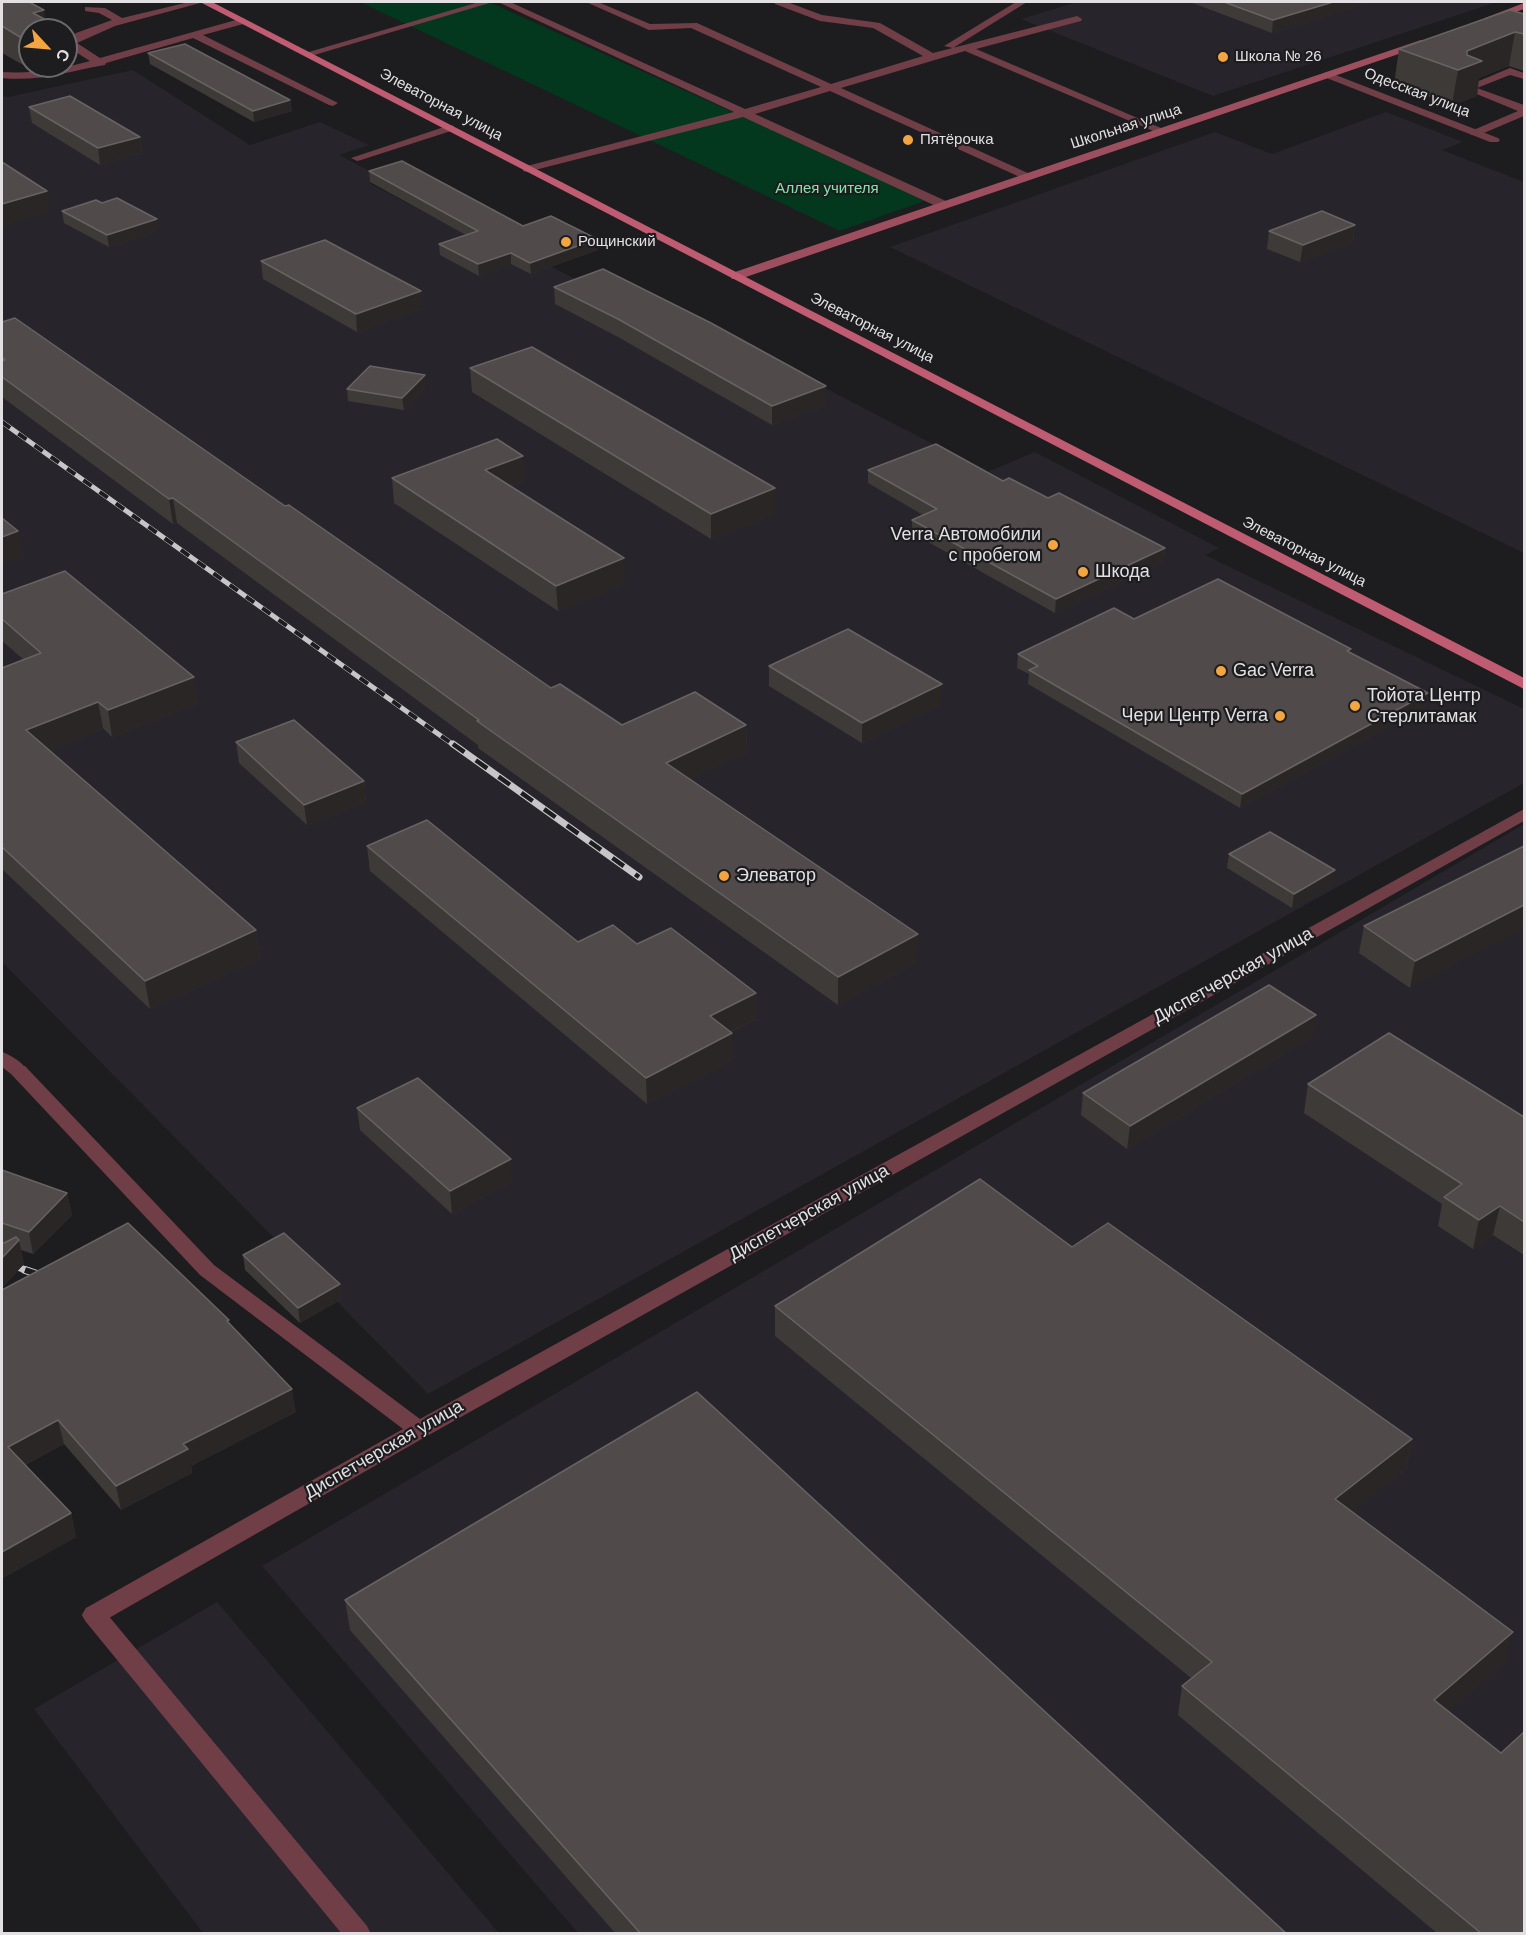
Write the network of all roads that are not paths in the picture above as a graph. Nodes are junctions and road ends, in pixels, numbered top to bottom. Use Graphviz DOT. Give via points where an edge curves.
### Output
graph roads {
  1 [pos="199,2"];
  2 [pos="205,2"];
  3 [pos="488,2"];
  4 [pos="503,2"];
  5 [pos="591,2"];
  6 [pos="779,2"];
  7 [pos="1022,2"];
  8 [pos="1524,6"];
  9 [pos="88,9"];
  10 [pos="1077,19"];
  11 [pos="243,21"];
  12 [pos="123,22"];
  13 [pos="1478,23"];
  14 [pos="194,35"];
  15 [pos="1436,38"];
  16 [pos="966,48"];
  17 [pos="307,54"];
  18 [pos="932,57"];
  19 [pos="101,63"];
  20 [pos="2,75"];
  21 [pos="1328,75"];
  22 [pos="1524,76"];
  23 [pos="830,87"];
  24 [pos="333,103"];
  25 [pos="1524,110"];
  26 [pos="745,113"];
  27 [pos="450,128"];
  28 [pos="1161,131"];
  29 [pos="1475,132"];
  30 [pos="1494,140"];
  31 [pos="357,158"];
  32 [pos="527,169"];
  33 [pos="1026,176"];
  34 [pos="942,204"];
  35 [pos="736,276"];
  36 [pos="1524,684"];
  37 [pos="1524,813"];
  38 [pos="10,1064"];
  39 [pos="419,1430"];
  40 [pos="358,1934"];
  1 -- 12 [label="street"];
  2 -- 11 [label="main road, Элеваторная улица"];
  3 -- 17 [label="street"];
  4 -- 26 [label="street"];
  5 -- 23 [label="street" via="649,27 693,25"];
  6 -- 18 [label="street" via="820,18 876,25"];
  7 -- 18 [label="street"];
  8 -- 13 [label="street"];
  9 -- 12 [label="street" via="101,10"];
  10 -- 16 [label="street"];
  11 -- 14 [label="street"];
  11 -- 17 [label="main road, Элеваторная улица"];
  12 -- 19 [label="street" via="83,34 71,42"];
  14 -- 19 [label="street"];
  14 -- 24 [label="street"];
  15 -- 21 [label="street, Школьная улица"];
  16 -- 18 [label="street"];
  16 -- 28 [label="street"];
  17 -- 27 [label="main road, Элеваторная улица"];
  18 -- 23 [label="street"];
  19 -- 20 [label="street" via="26,78"];
  21 -- 28 [label="street, Школьная улица"];
  21 -- 29 [label="street, Одесская улица"];
  22 -- 25 [label="street" via="1510,71 1467,88"];
  23 -- 26 [label="street"];
  23 -- 33 [label="street"];
  25 -- 29 [label="street"];
  26 -- 32 [label="street"];
  26 -- 34 [label="street"];
  27 -- 31 [label="street"];
  27 -- 32 [label="main road, Элеваторная улица"];
  28 -- 33 [label="street, Школьная улица"];
  29 -- 30 [label="street, Одесская улица"];
  32 -- 35 [label="main road, Элеваторная улица"];
  33 -- 34 [label="street, Школьная улица"];
  34 -- 35 [label="street, Школьная улица"];
  35 -- 36 [label="main road, Элеваторная улица"];
  37 -- 39 [label="street, Диспетчерская улица"];
  38 -- 39 [label="street" via="207,1270"];
  39 -- 40 [label="street, Диспетчерская улица" via="94,1615"];
}
